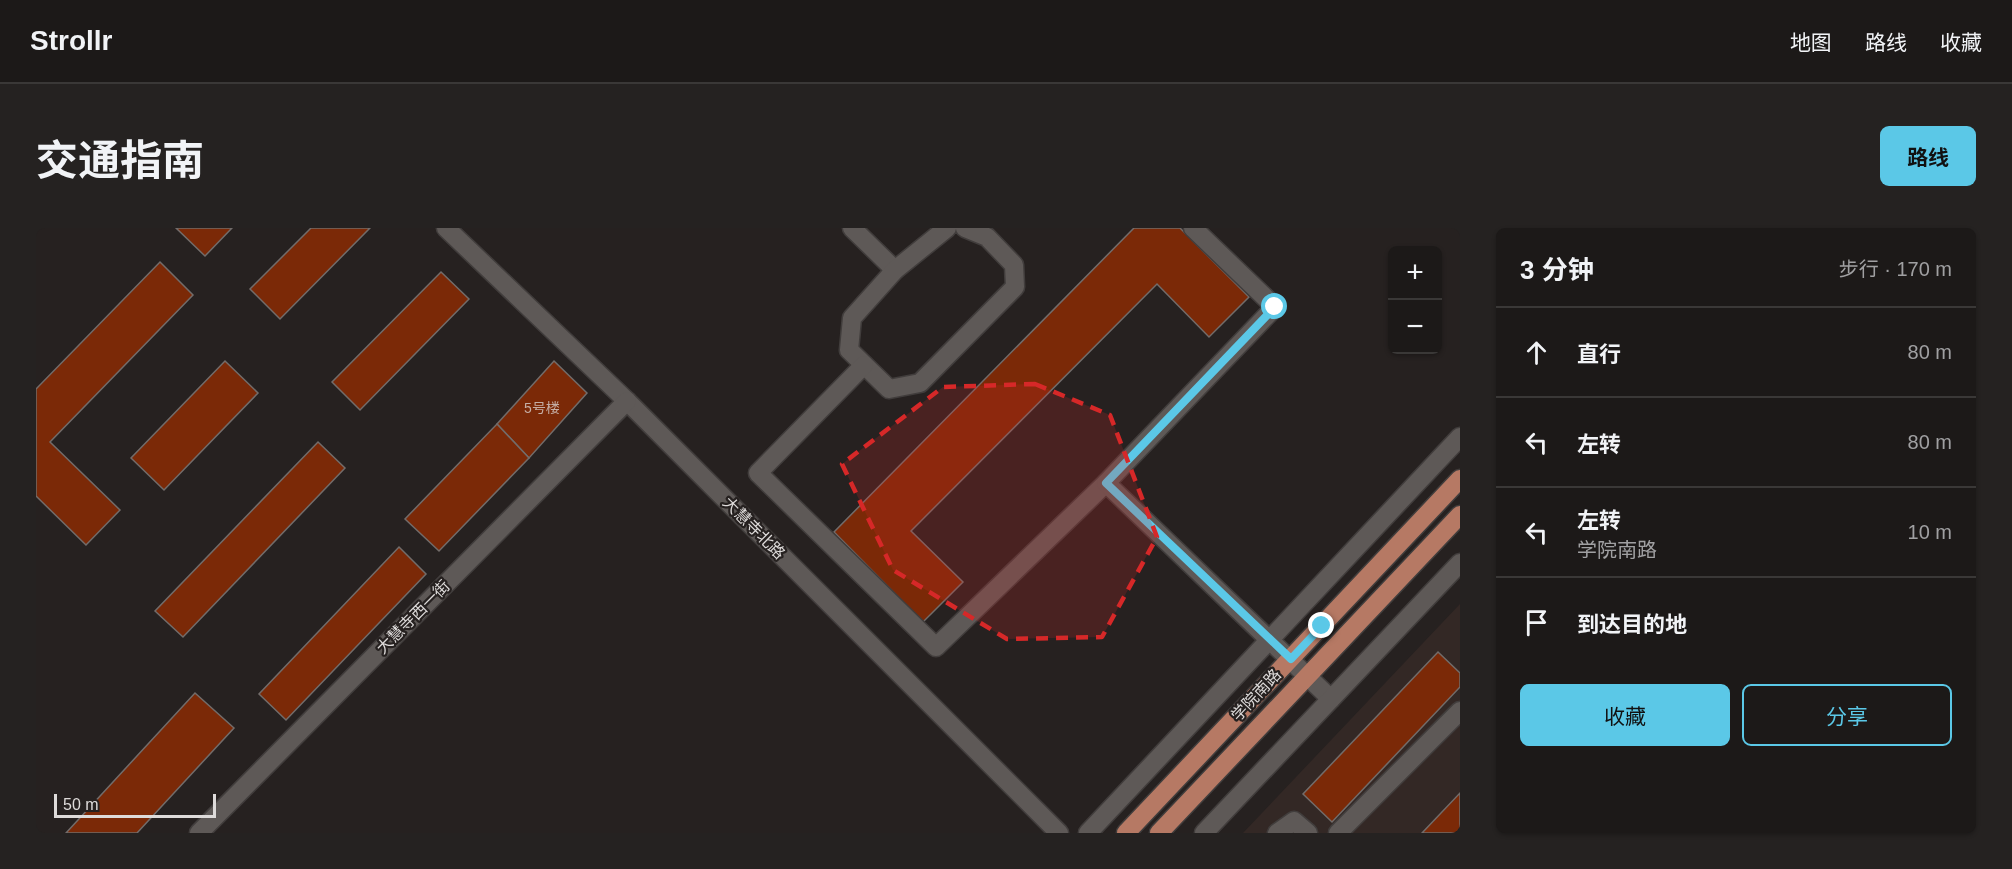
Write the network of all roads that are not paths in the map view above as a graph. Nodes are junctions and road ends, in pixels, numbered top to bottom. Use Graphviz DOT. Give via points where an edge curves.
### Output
graph roads {
  1 [pos="446,228"];
  2 [pos="852,228"];
  3 [pos="947,228"];
  4 [pos="965,228"];
  5 [pos="1193,228"];
  6 [pos="991,232"];
  7 [pos="895,270"];
  8 [pos="864,365"];
  9 [pos="627,401"];
  10 [pos="1460,437"];
  11 [pos="1460,479"];
  12 [pos="1106,483"];
  13 [pos="1460,515"];
  14 [pos="1460,563"];
  15 [pos="1270,639"];
  16 [pos="1291,659"];
  17 [pos="1308,676"];
  18 [pos="1331,699"];
  19 [pos="1460,711"];
  20 [pos="199,833"];
  21 [pos="1059,833"];
  22 [pos="1088,833"];
  23 [pos="1126,833"];
  24 [pos="1159,833"];
  25 [pos="1204,833"];
  26 [pos="1277,833"];
  27 [pos="1308,833"];
  28 [pos="1338,833"];
  1 -- 9 [label="street, 大慧寺北路"];
  2 -- 7 [label="street"];
  3 -- 7 [label="street"];
  4 -- 6 [label="street"];
  5 -- 12 [label="street" via="1275,307"];
  6 -- 8 [label="street" via="1014,265 1015,287 920,383 889,389"];
  7 -- 8 [label="street" via="852,318 849,350"];
  8 -- 12 [label="street" via="758,473 936,647"];
  9 -- 20 [label="street, 大慧寺西一街"];
  9 -- 21 [label="street, 大慧寺北路"];
  10 -- 15 [label="street"];
  11 -- 16 [label="main road, 学院南路"];
  12 -- 15 [label="street"];
  13 -- 17 [label="main road, 学院南路"];
  14 -- 18 [label="street"];
  15 -- 16 [label="street"];
  15 -- 22 [label="street"];
  16 -- 17 [label="street"];
  16 -- 23 [label="main road, 学院南路"];
  17 -- 18 [label="street"];
  17 -- 24 [label="main road, 学院南路"];
  18 -- 25 [label="street"];
  19 -- 28 [label="street"];
  26 -- 27 [label="street" via="1294,821"];
}
